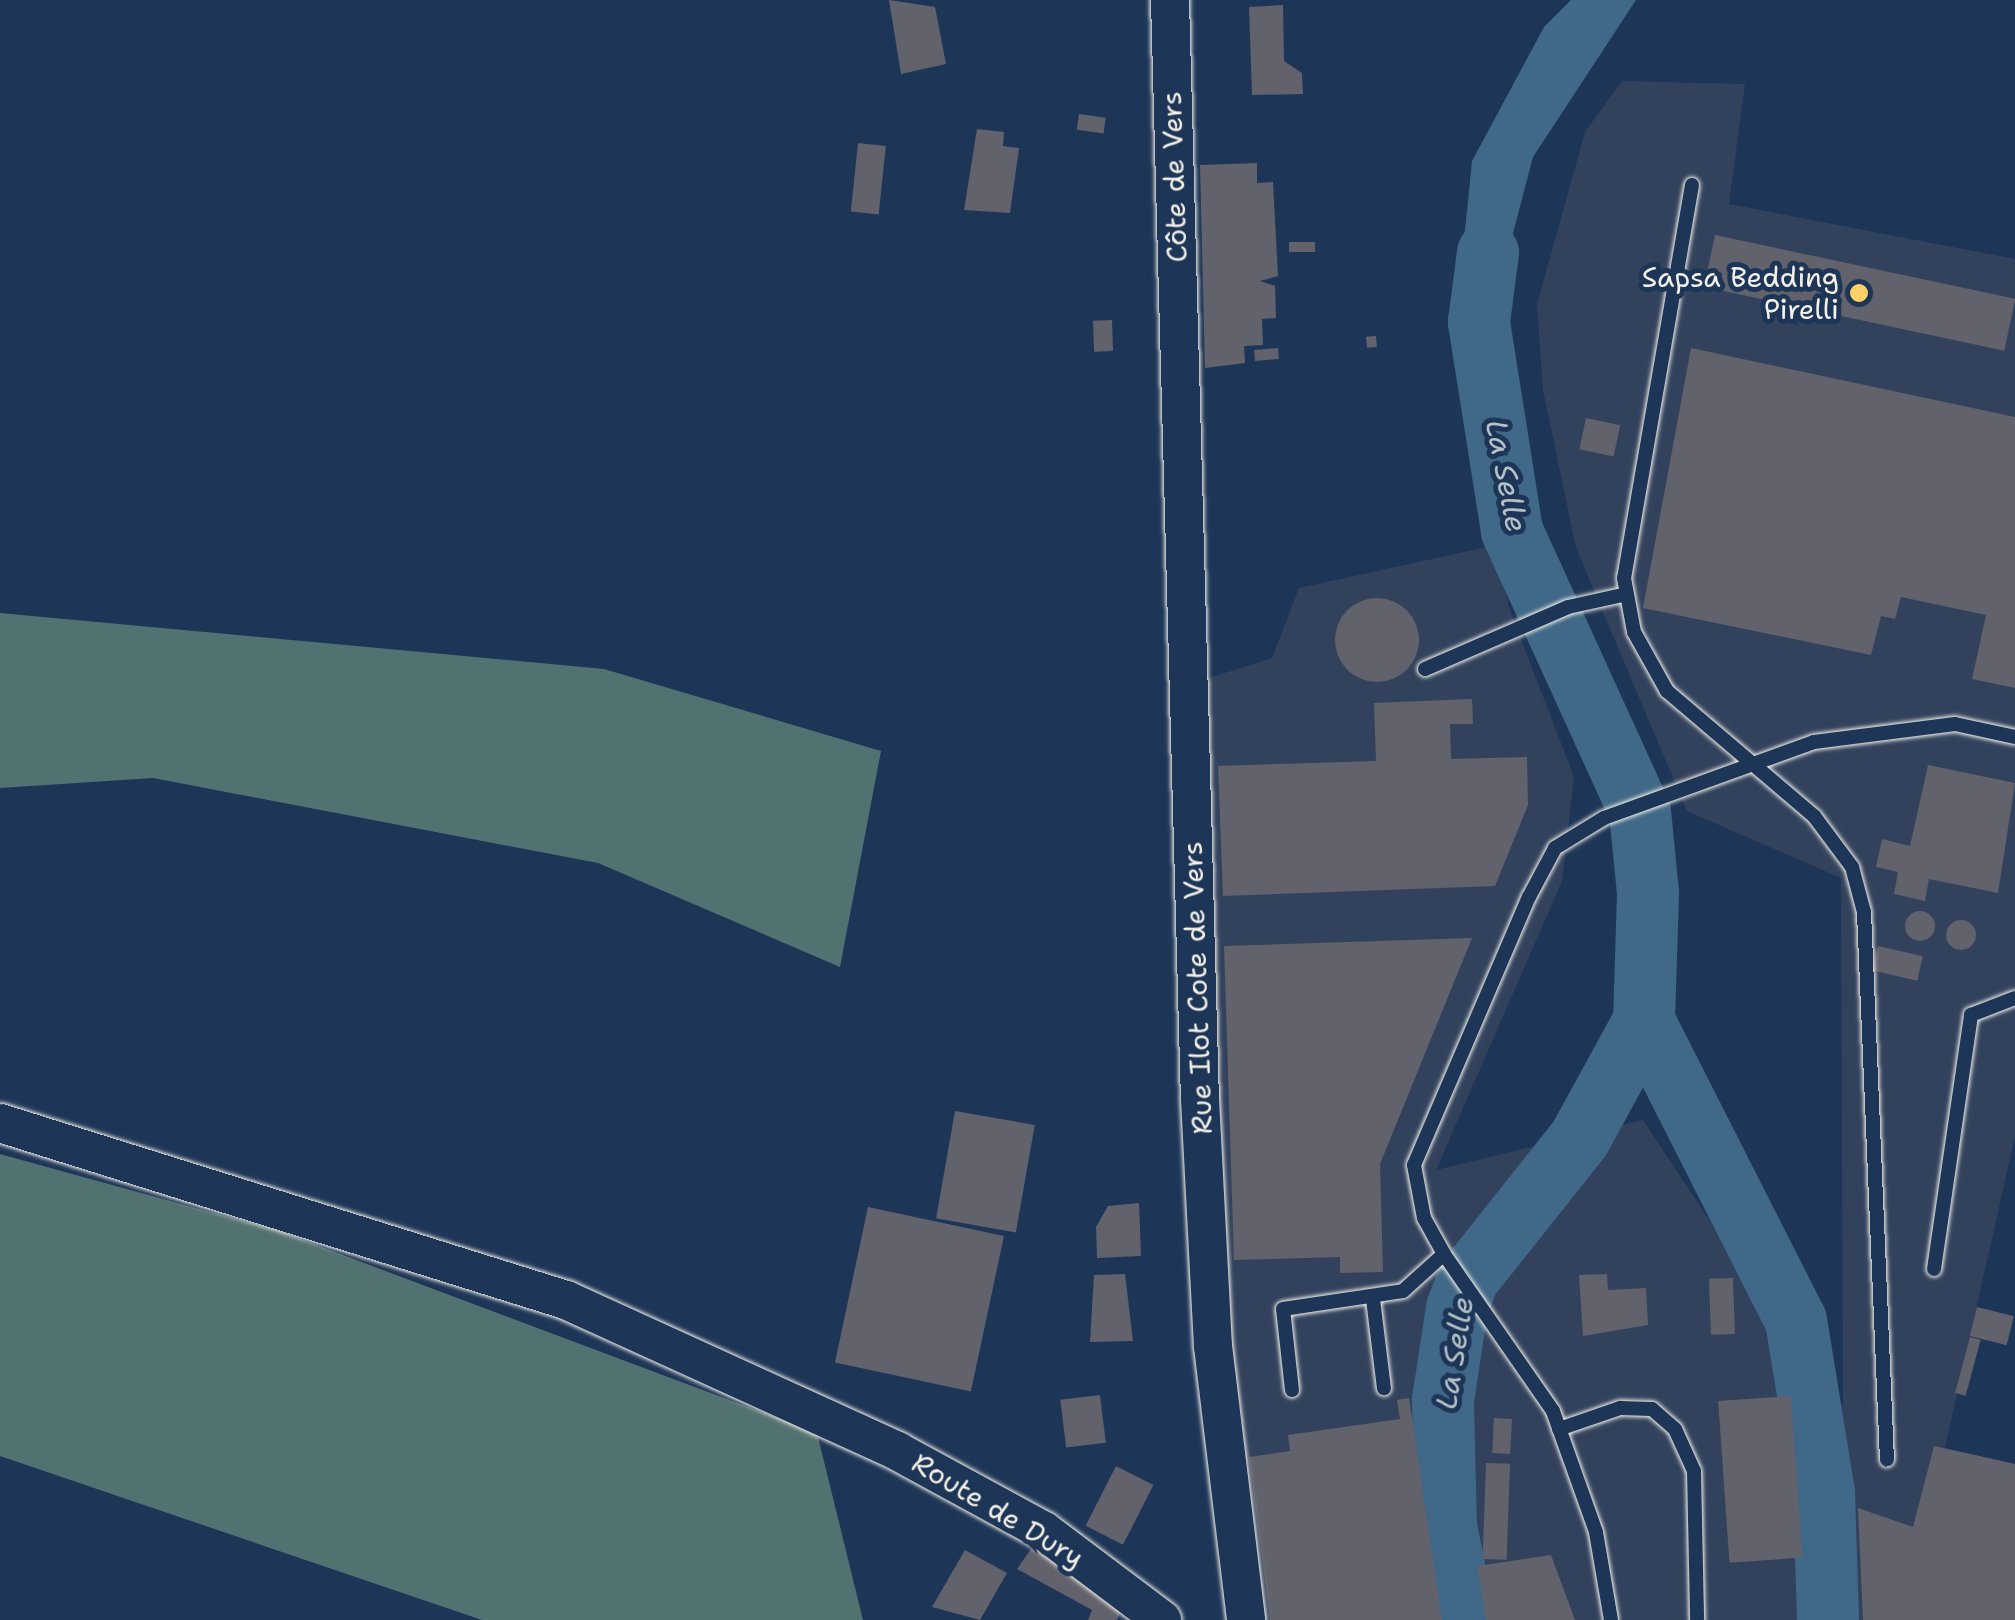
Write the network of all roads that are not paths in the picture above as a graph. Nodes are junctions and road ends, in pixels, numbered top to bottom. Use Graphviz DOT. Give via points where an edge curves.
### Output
graph roads {
  1 [pos="1170,0"];
  2 [pos="1692,185"];
  3 [pos="1178,354"];
  4 [pos="1627,594"];
  5 [pos="1425,670"];
  6 [pos="2015,737"];
  7 [pos="1745,766"];
  8 [pos="2015,998"];
  9 [pos="0,1123"];
  10 [pos="1448,1260"];
  11 [pos="1934,1268"];
  12 [pos="1373,1299"];
  13 [pos="1384,1388"];
  14 [pos="1292,1390"];
  15 [pos="1559,1429"];
  16 [pos="1887,1460"];
  17 [pos="1162,1620"];
  18 [pos="1246,1620"];
  19 [pos="1611,1620"];
  20 [pos="1697,1620"];
  1 -- 3 [label="street, Côte de Vers"];
  2 -- 4 [label="lane"];
  3 -- 18 [label="street, Rue Ilot Cote de Vers" via="1210,1298"];
  4 -- 5 [label="lane" via="1568,607"];
  4 -- 7 [label="lane" via="1634,632 1667,691"];
  6 -- 7 [label="lane" via="1955,724 1886,726"];
  7 -- 10 [label="lane" via="1604,818 1556,848 1414,1165 1424,1218"];
  7 -- 16 [label="lane" via="1814,816 1852,866 1864,912"];
  8 -- 11 [label="lane" via="1971,1016"];
  9 -- 17 [label="street, Route de Dury" via="566,1300 824,1418 1044,1531"];
  10 -- 12 [label="lane" via="1403,1290"];
  10 -- 15 [label="lane"];
  12 -- 13 [label="lane"];
  12 -- 14 [label="lane" via="1283,1309"];
  15 -- 19 [label="lane" via="1596,1532"];
  15 -- 20 [label="lane" via="1620,1408 1652,1409 1675,1429 1694,1470"];
}
